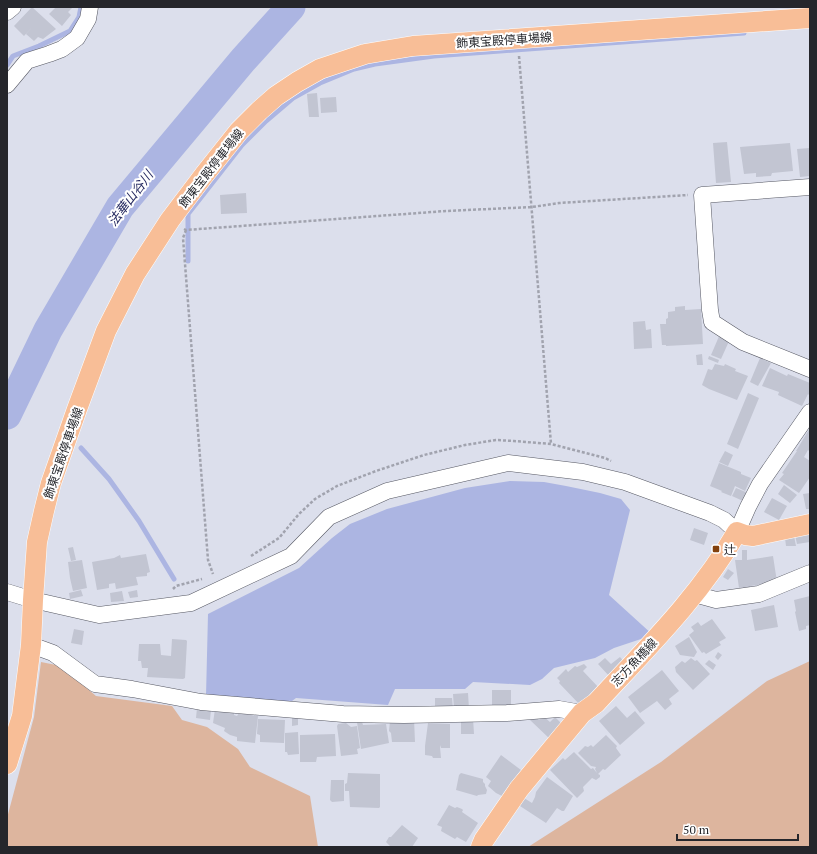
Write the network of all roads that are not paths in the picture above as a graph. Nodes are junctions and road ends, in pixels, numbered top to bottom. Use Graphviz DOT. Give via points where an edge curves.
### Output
graph roads {
  1 [pos="13,7"];
  2 [pos="90,7"];
  3 [pos="7,12"];
  4 [pos="810,18"];
  5 [pos="7,85"];
  6 [pos="810,187"];
  7 [pos="810,369"];
  8 [pos="810,412"];
  9 [pos="810,524"];
  10 [pos="737,532"];
  11 [pos="810,573"];
  12 [pos="7,592"];
  13 [pos="694,594"];
  14 [pos="33,600"];
  15 [pos="31,645"];
  16 [pos="582,713"];
  17 [pos="7,764"];
  18 [pos="481,847"];
  1 -- 3 [label="street"];
  2 -- 5 [label="street" via="88,19 77,38 62,49 27,60"];
  4 -- 14 [label="main road, 飾東宝殿停車場線" via="413,46 365,54 320,70 276,96 239,131 204,175 178,225 152,247 135,274 106,331 51,483 37,542"];
  6 -- 7 [label="street" via="702,195 712,322 743,342"];
  8 -- 10 [label="street" via="760,484"];
  9 -- 10 [label="main road" via="753,536"];
  10 -- 13 [label="main road, 志方魚橋線"];
  10 -- 14 [label="street" via="724,520 710,513 626,482 583,472 508,463 387,491 329,517 291,556 191,604 99,615"];
  11 -- 13 [label="street" via="759,594 716,600"];
  12 -- 14 [label="street"];
  13 -- 16 [label="main road, 志方魚橋線" via="596,703"];
  14 -- 15 [label="main road, 飾東宝殿停車場線"];
  15 -- 16 [label="street" via="53,653 95,684 200,702 343,714 507,714 559,709"];
  15 -- 17 [label="main road, 飾東宝殿停車場線" via="22,716"];
  16 -- 18 [label="main road, 志方魚橋線" via="519,789"];
}
